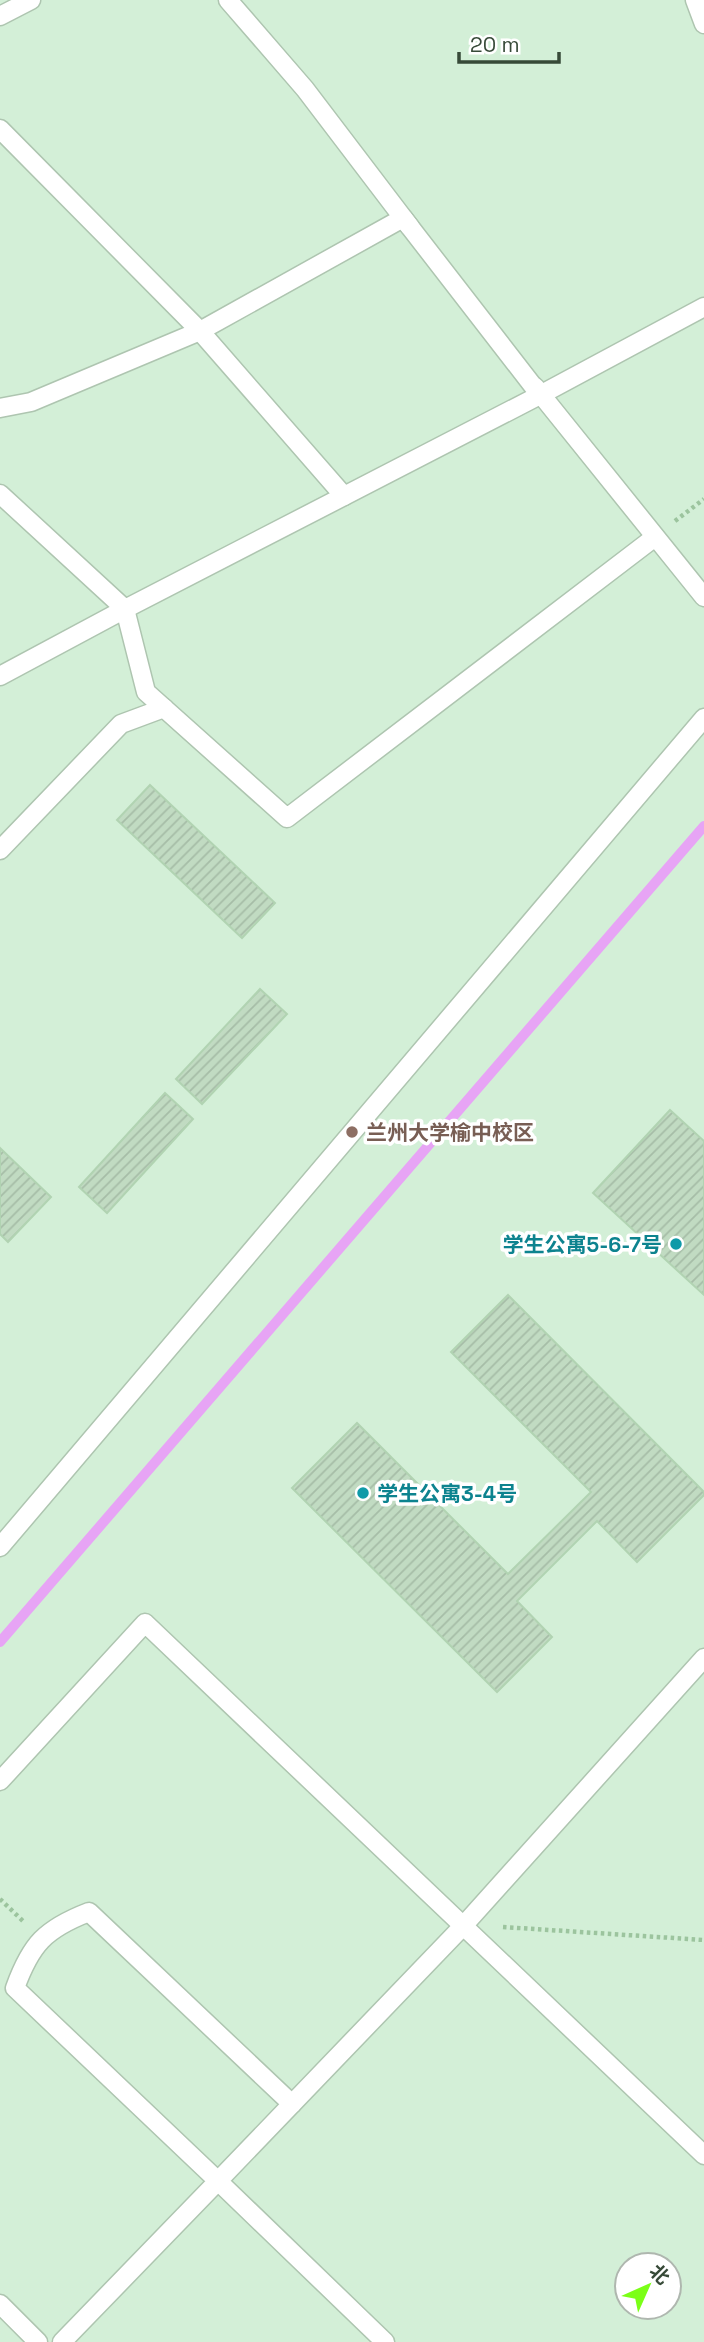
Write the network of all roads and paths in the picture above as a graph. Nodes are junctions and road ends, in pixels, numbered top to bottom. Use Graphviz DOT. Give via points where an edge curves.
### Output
graph roads {
  1 [pos="31,0"];
  2 [pos="228,0"];
  3 [pos="695,0"];
  4 [pos="0,16"];
  5 [pos="704,24"];
  6 [pos="0,129"];
  7 [pos="403,218"];
  8 [pos="704,307"];
  9 [pos="200,331"];
  10 [pos="540,394"];
  11 [pos="0,408"];
  12 [pos="0,494"];
  13 [pos="344,496"];
  14 [pos="704,499"];
  15 [pos="655,537"];
  16 [pos="704,597"];
  17 [pos="125,610"];
  18 [pos="0,676"];
  19 [pos="164,708"];
  20 [pos="704,718"];
  21 [pos="0,849"];
  22 [pos="0,1547"];
  23 [pos="704,1658"];
  24 [pos="0,1781"];
  25 [pos="0,1899"];
  26 [pos="464,1925"];
  27 [pos="41,1939"];
  28 [pos="704,1940"];
  29 [pos="292,2104"];
  30 [pos="704,2155"];
  31 [pos="218,2182"];
  32 [pos="0,2304"];
  33 [pos="38,2342"];
  34 [pos="62,2342"];
  35 [pos="386,2342"];
  1 -- 4 [label="lane"];
  2 -- 7 [label="lane" via="305,89"];
  3 -- 5 [label="lane"];
  6 -- 9 [label="lane"];
  7 -- 9 [label="lane"];
  7 -- 10 [label="lane"];
  8 -- 10 [label="lane"];
  9 -- 11 [label="lane" via="31,402"];
  9 -- 13 [label="lane"];
  10 -- 13 [label="lane"];
  10 -- 15 [label="lane"];
  12 -- 17 [label="lane"];
  13 -- 17 [label="lane"];
  14 -- 15 [label="path"];
  15 -- 16 [label="lane"];
  15 -- 19 [label="lane" via="287,818"];
  17 -- 18 [label="lane"];
  17 -- 19 [label="lane" via="146,692"];
  19 -- 21 [label="lane" via="121,724"];
  20 -- 22 [label="lane"];
  23 -- 26 [label="lane"];
  24 -- 26 [label="lane" via="145,1623"];
  25 -- 27 [label="path"];
  26 -- 28 [label="path"];
  26 -- 29 [label="lane"];
  26 -- 30 [label="lane"];
  27 -- 29 [label="lane" via="63,1922 89,1912"];
  27 -- 31 [label="lane" via="24,1962 15,1988"];
  29 -- 31 [label="lane"];
  31 -- 34 [label="lane"];
  31 -- 35 [label="lane"];
  32 -- 33 [label="lane"];
}
